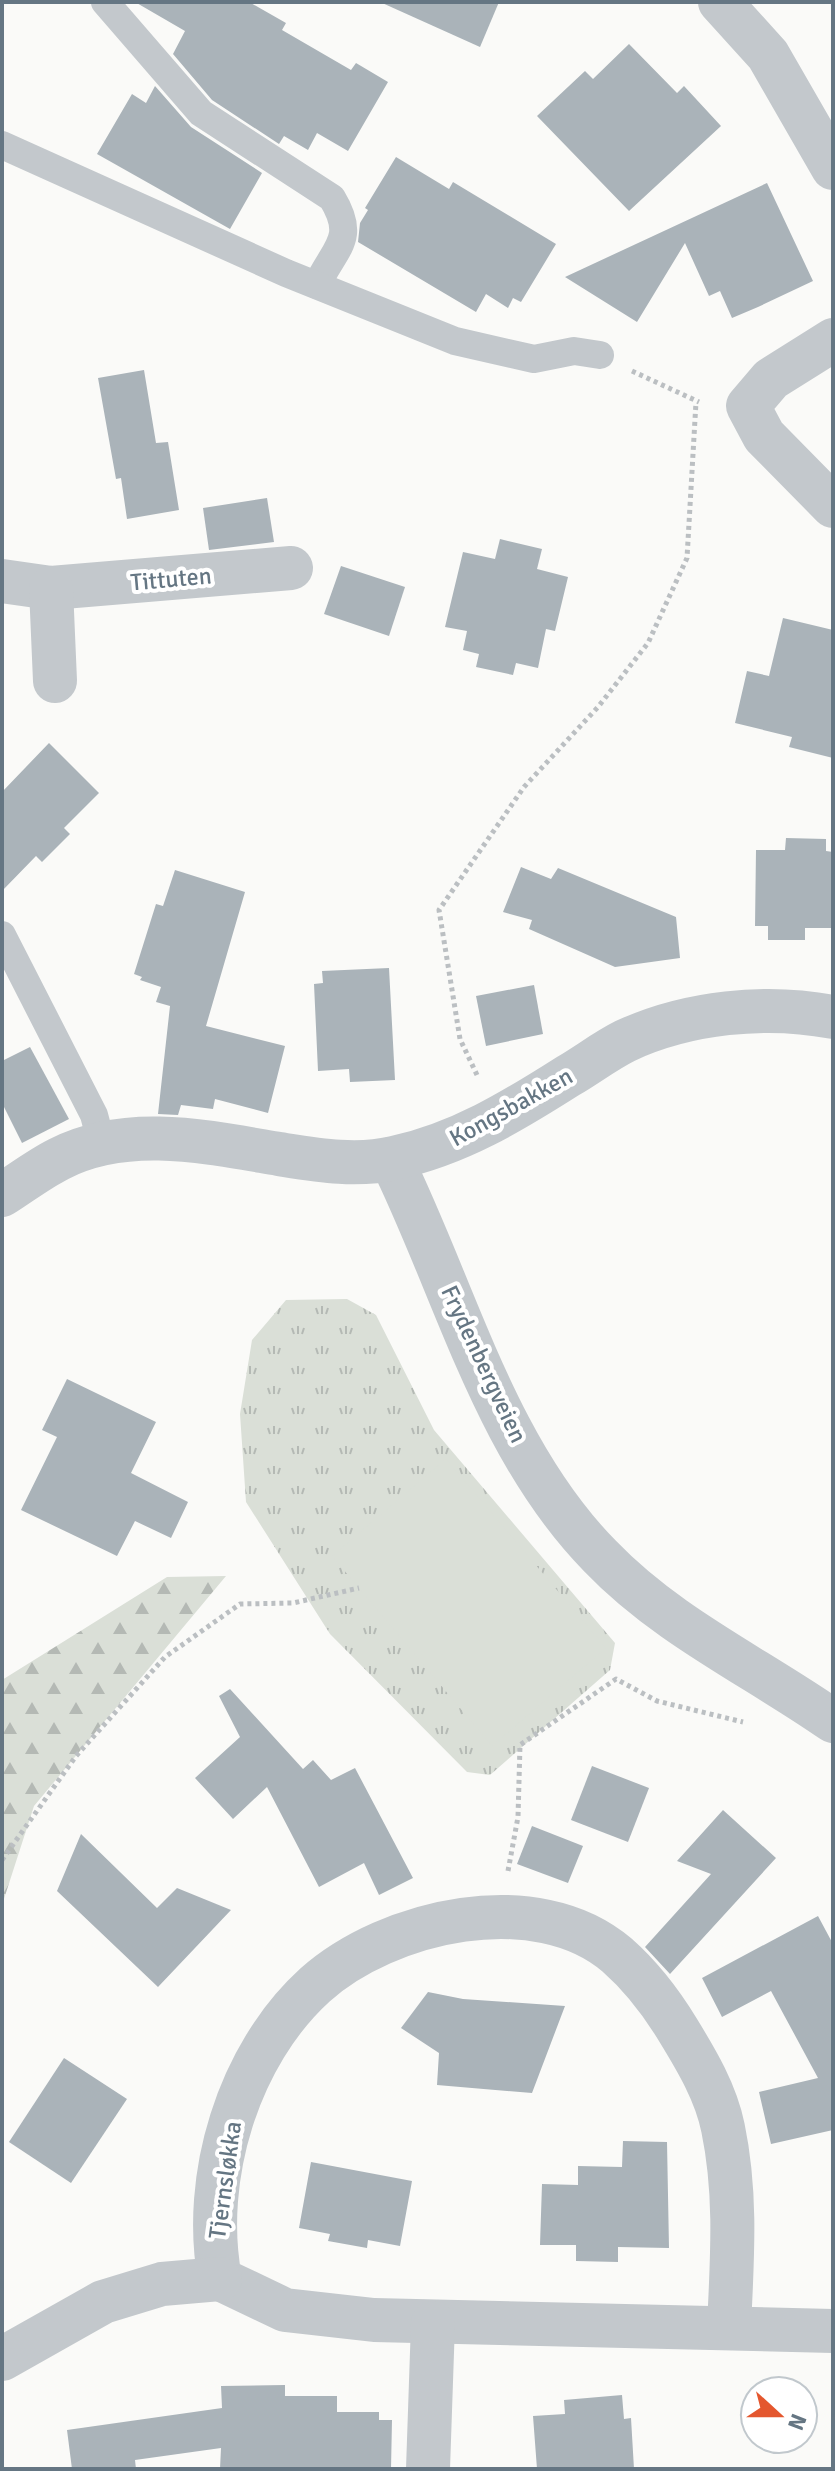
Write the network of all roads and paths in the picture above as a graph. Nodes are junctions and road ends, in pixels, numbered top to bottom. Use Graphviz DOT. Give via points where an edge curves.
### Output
graph roads {
  1 [pos="105,2"];
  2 [pos="720,2"];
  3 [pos="2,145"];
  4 [pos="833,168"];
  5 [pos="317,285"];
  6 [pos="833,340"];
  7 [pos="600,355"];
  8 [pos="696,402"];
  9 [pos="748,406"];
  10 [pos="833,506"];
  11 [pos="291,568"];
  12 [pos="2,581"];
  13 [pos="51,588"];
  14 [pos="55,681"];
  15 [pos="2,935"];
  16 [pos="833,1017"];
  17 [pos="496,1120"];
  18 [pos="102,1145"];
  19 [pos="391,1159"];
  20 [pos="2,1195"];
  21 [pos="359,1588"];
  22 [pos="833,1721"];
  23 [pos="745,1722"];
  24 [pos="2,1860"];
  25 [pos="500,1916"];
  26 [pos="220,2279"];
  27 [pos="433,2323"];
  28 [pos="729,2327"];
  29 [pos="833,2331"];
  30 [pos="2,2359"];
  31 [pos="428,2469"];
  1 -- 5 [label="lane" via="201,113 332,198 346,234"];
  2 -- 4 [label="street" via="768,55"];
  3 -- 5 [label="lane"];
  5 -- 7 [label="lane" via="455,341 534,359 574,351"];
  6 -- 9 [label="street" via="771,379"];
  7 -- 8 [label="path"];
  8 -- 9 [label="path"];
  8 -- 17 [label="path" via="687,558 648,643 524,787 439,910 460,1039"];
  9 -- 10 [label="street" via="764,436"];
  11 -- 13 [label="street, Tittuten"];
  12 -- 13 [label="street, Tittuten"];
  13 -- 14 [label="street"];
  15 -- 18 [label="lane" via="94,1115"];
  16 -- 17 [label="street, Kongsbakken" via="766,1011 663,1025 623,1042"];
  17 -- 19 [label="street, Kongsbakken" via="450,1143"];
  18 -- 19 [label="street, Kongsbakken" via="143,1138 192,1140 349,1163"];
  18 -- 20 [label="street, Kongsbakken" via="61,1158"];
  19 -- 22 [label="street, Frydenbergveien" via="508,1425 551,1497 599,1556 652,1604"];
  21 -- 24 [label="path" via="293,1603 240,1604 165,1657 76,1756"];
  23 -- 25 [label="path" via="657,1701 616,1679 520,1745 518,1817"];
  25 -- 26 [label="street, Tjernsløkka" via="432,1924 378,1943 315,1985 262,2049 235,2110 222,2166 213,2242"];
  25 -- 28 [label="street, Tjernsløkka" via="562,1925 615,1954 659,1998 703,2071 723,2126 734,2213"];
  26 -- 27 [label="street" via="285,2310"];
  26 -- 30 [label="street" via="162,2284 103,2302"];
  27 -- 28 [label="street"];
  27 -- 31 [label="street"];
  28 -- 29 [label="street"];
}
